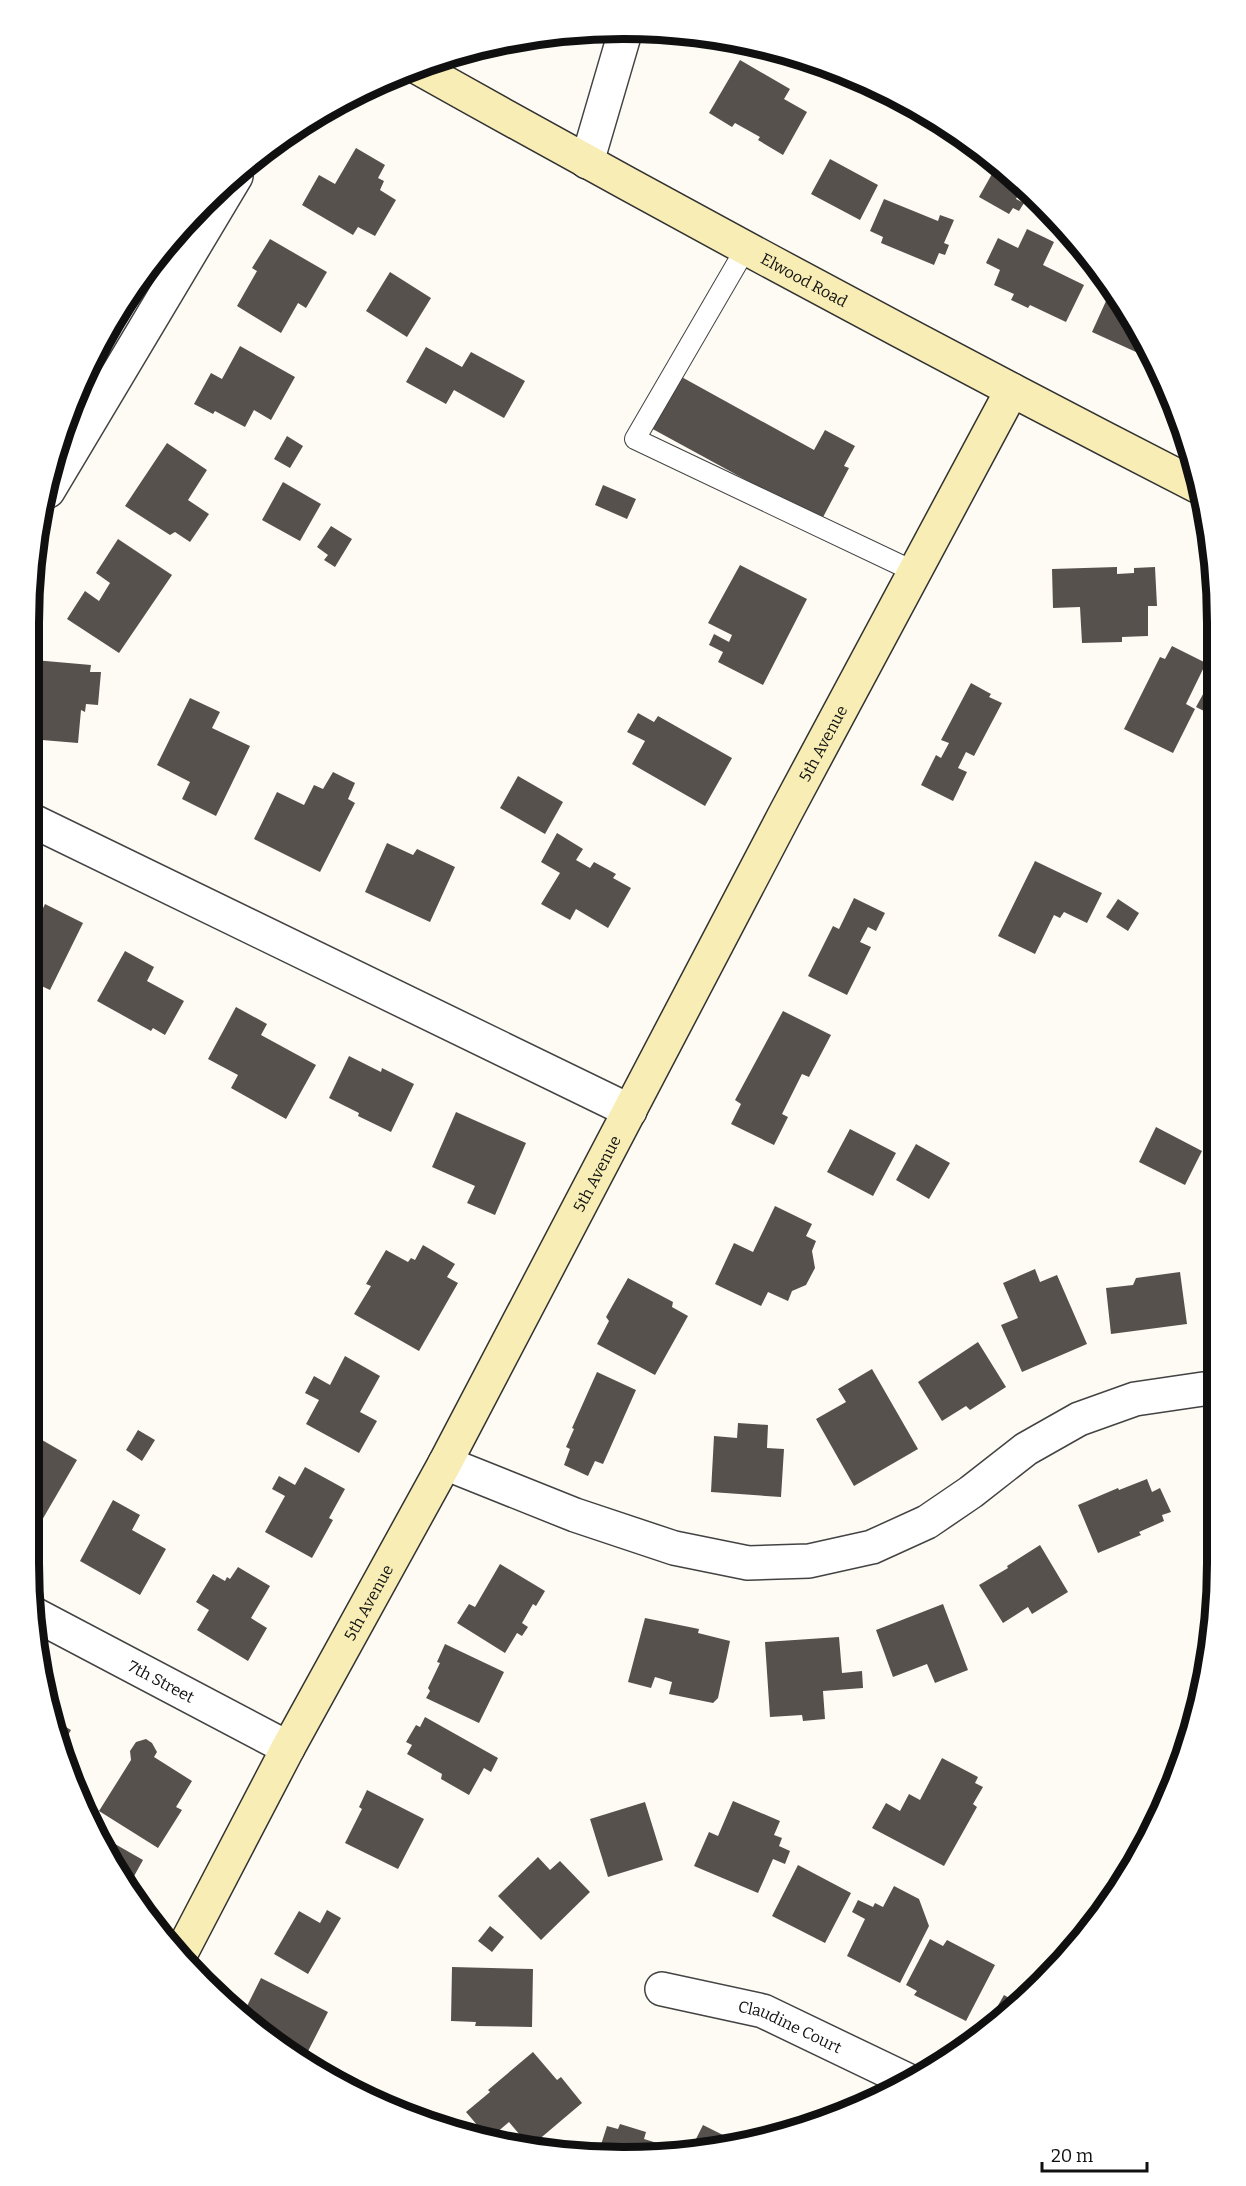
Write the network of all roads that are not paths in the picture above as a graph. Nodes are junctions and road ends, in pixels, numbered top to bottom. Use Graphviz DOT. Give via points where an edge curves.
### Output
graph roads {
  1 [pos="623,39"];
  2 [pos="427,73"];
  3 [pos="587,162"];
  4 [pos="223,198"];
  5 [pos="746,248"];
  6 [pos="1012,390"];
  7 [pos="59,473"];
  8 [pos="1189,482"];
  9 [pos="915,572"];
  10 [pos="39,824"];
  11 [pos="630,1112"];
  12 [pos="1207,1390"];
  13 [pos="445,1463"];
  14 [pos="42,1618"];
  15 [pos="288,1748"];
  16 [pos="184,1948"];
  17 [pos="662,1989"];
  18 [pos="900,2077"];
  1 -- 3 [label="street"];
  2 -- 3 [label="street, Elwood Road"];
  3 -- 5 [label="street, Elwood Road"];
  4 -- 7 [label="street"];
  5 -- 6 [label="street, Elwood Road"];
  5 -- 9 [label="lane" via="635,439"];
  6 -- 8 [label="street, Elwood Road"];
  6 -- 9 [label="street, 5th Avenue"];
  9 -- 11 [label="street, 5th Avenue"];
  10 -- 11 [label="street"];
  11 -- 13 [label="street, 5th Avenue"];
  12 -- 13 [label="street" via="1135,1399 1079,1419 1026,1449 927,1522 872,1547 809,1561 748,1563 674,1548 575,1515"];
  13 -- 15 [label="street, 5th Avenue"];
  14 -- 15 [label="street, 7th Street"];
  15 -- 16 [label="street, 5th Avenue"];
  17 -- 18 [label="street, Claudine Court" via="763,2011"];
}
